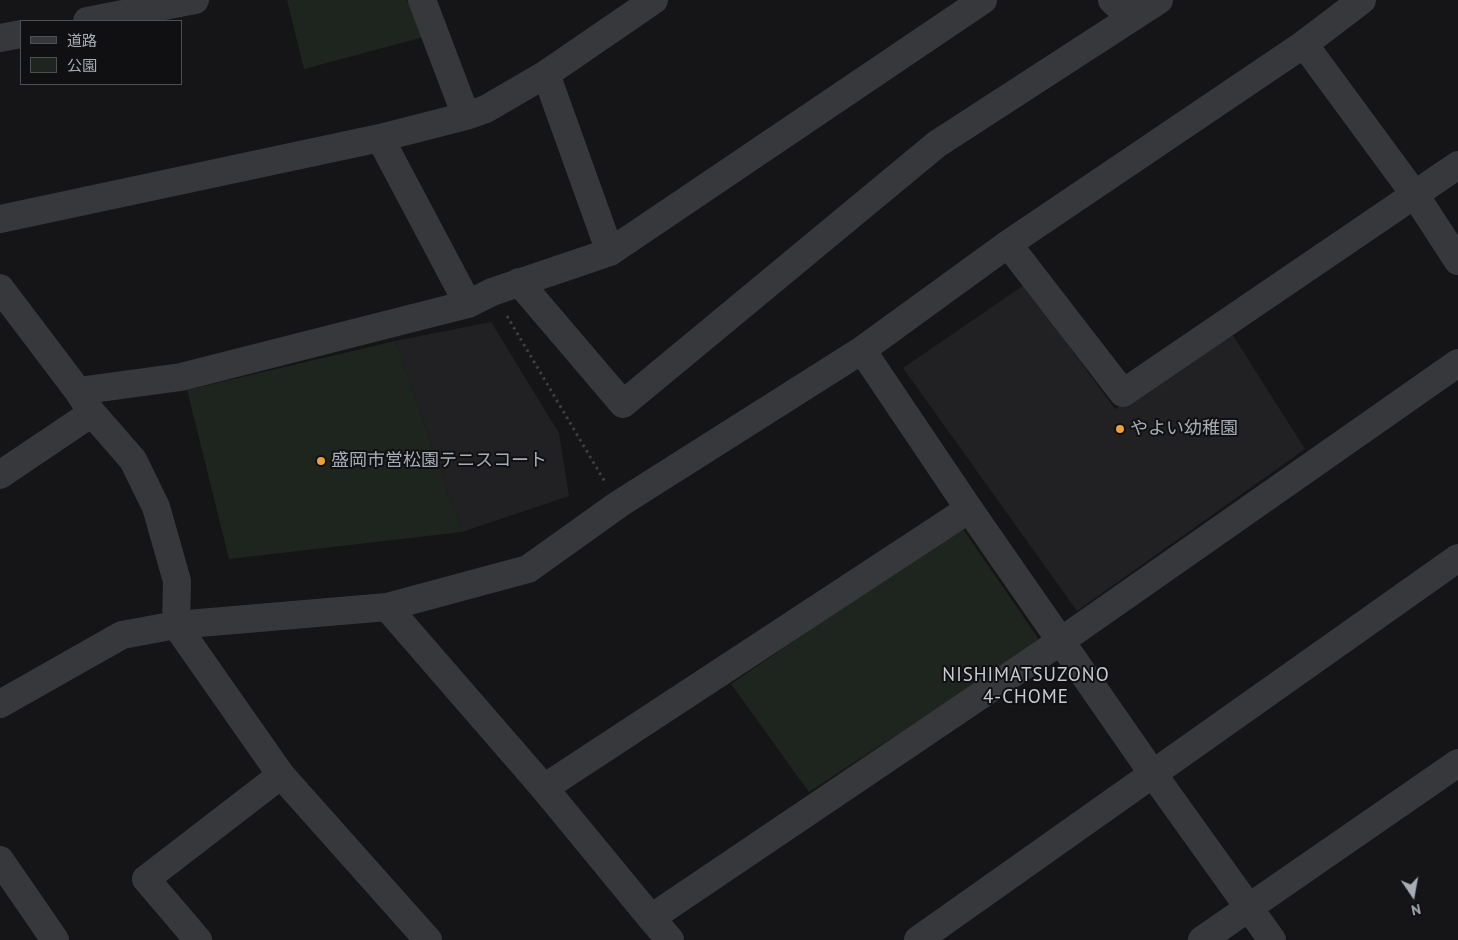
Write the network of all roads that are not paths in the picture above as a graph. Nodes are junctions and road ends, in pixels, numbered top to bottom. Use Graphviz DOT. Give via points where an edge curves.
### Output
graph roads {
  1 [pos="195,0"];
  2 [pos="422,0"];
  3 [pos="654,0"];
  4 [pos="983,0"];
  5 [pos="1112,0"];
  6 [pos="1160,0"];
  7 [pos="1362,0"];
  8 [pos="1131,18"];
  9 [pos="92,20"];
  10 [pos="20,34"];
  11 [pos="0,38"];
  12 [pos="1304,44"];
  13 [pos="546,74"];
  14 [pos="466,116"];
  15 [pos="380,138"];
  16 [pos="1458,165"];
  17 [pos="1415,196"];
  18 [pos="0,219"];
  19 [pos="1008,244"];
  20 [pos="610,252"];
  21 [pos="1458,261"];
  22 [pos="519,282"];
  23 [pos="0,288"];
  24 [pos="468,304"];
  25 [pos="862,350"];
  26 [pos="1458,363"];
  27 [pos="85,402"];
  28 [pos="0,475"];
  29 [pos="969,508"];
  30 [pos="1458,558"];
  31 [pos="387,607"];
  32 [pos="176,625"];
  33 [pos="1061,641"];
  34 [pos="0,704"];
  35 [pos="1458,763"];
  36 [pos="1153,774"];
  37 [pos="281,775"];
  38 [pos="544,788"];
  39 [pos="0,860"];
  40 [pos="1249,906"];
  41 [pos="651,918"];
  42 [pos="55,940"];
  43 [pos="198,940"];
  44 [pos="428,940"];
  45 [pos="670,940"];
  46 [pos="918,940"];
  47 [pos="1202,940"];
  48 [pos="1272,940"];
  1 -- 9 [label="street"];
  2 -- 14 [label="street"];
  3 -- 13 [label="street"];
  4 -- 20 [label="street"];
  5 -- 8 [label="street"];
  6 -- 8 [label="street"];
  7 -- 12 [label="street"];
  8 -- 22 [label="street" via="937,144 623,404"];
  10 -- 11 [label="street"];
  12 -- 17 [label="street"];
  12 -- 19 [label="street"];
  13 -- 14 [label="street" via="486,109"];
  13 -- 20 [label="street"];
  14 -- 15 [label="street"];
  15 -- 18 [label="street"];
  15 -- 24 [label="street"];
  16 -- 17 [label="street"];
  17 -- 19 [label="street" via="1123,394"];
  17 -- 21 [label="street"];
  19 -- 25 [label="street"];
  20 -- 22 [label="street"];
  22 -- 24 [label="street"];
  23 -- 27 [label="street"];
  24 -- 27 [label="street"];
  25 -- 29 [label="street"];
  25 -- 31 [label="street" via="618,504 528,569"];
  26 -- 33 [label="street"];
  27 -- 28 [label="street"];
  27 -- 32 [label="street" via="133,460 156,507 177,582"];
  29 -- 33 [label="street"];
  29 -- 38 [label="street"];
  30 -- 36 [label="street"];
  31 -- 32 [label="street"];
  31 -- 38 [label="street"];
  32 -- 34 [label="street" via="122,635"];
  32 -- 37 [label="street"];
  33 -- 36 [label="street"];
  33 -- 41 [label="street"];
  35 -- 40 [label="street"];
  36 -- 40 [label="street"];
  36 -- 46 [label="street"];
  37 -- 43 [label="street" via="146,879"];
  37 -- 44 [label="street"];
  38 -- 41 [label="street"];
  39 -- 42 [label="street"];
  40 -- 47 [label="street"];
  40 -- 48 [label="street"];
  41 -- 45 [label="street"];
}
